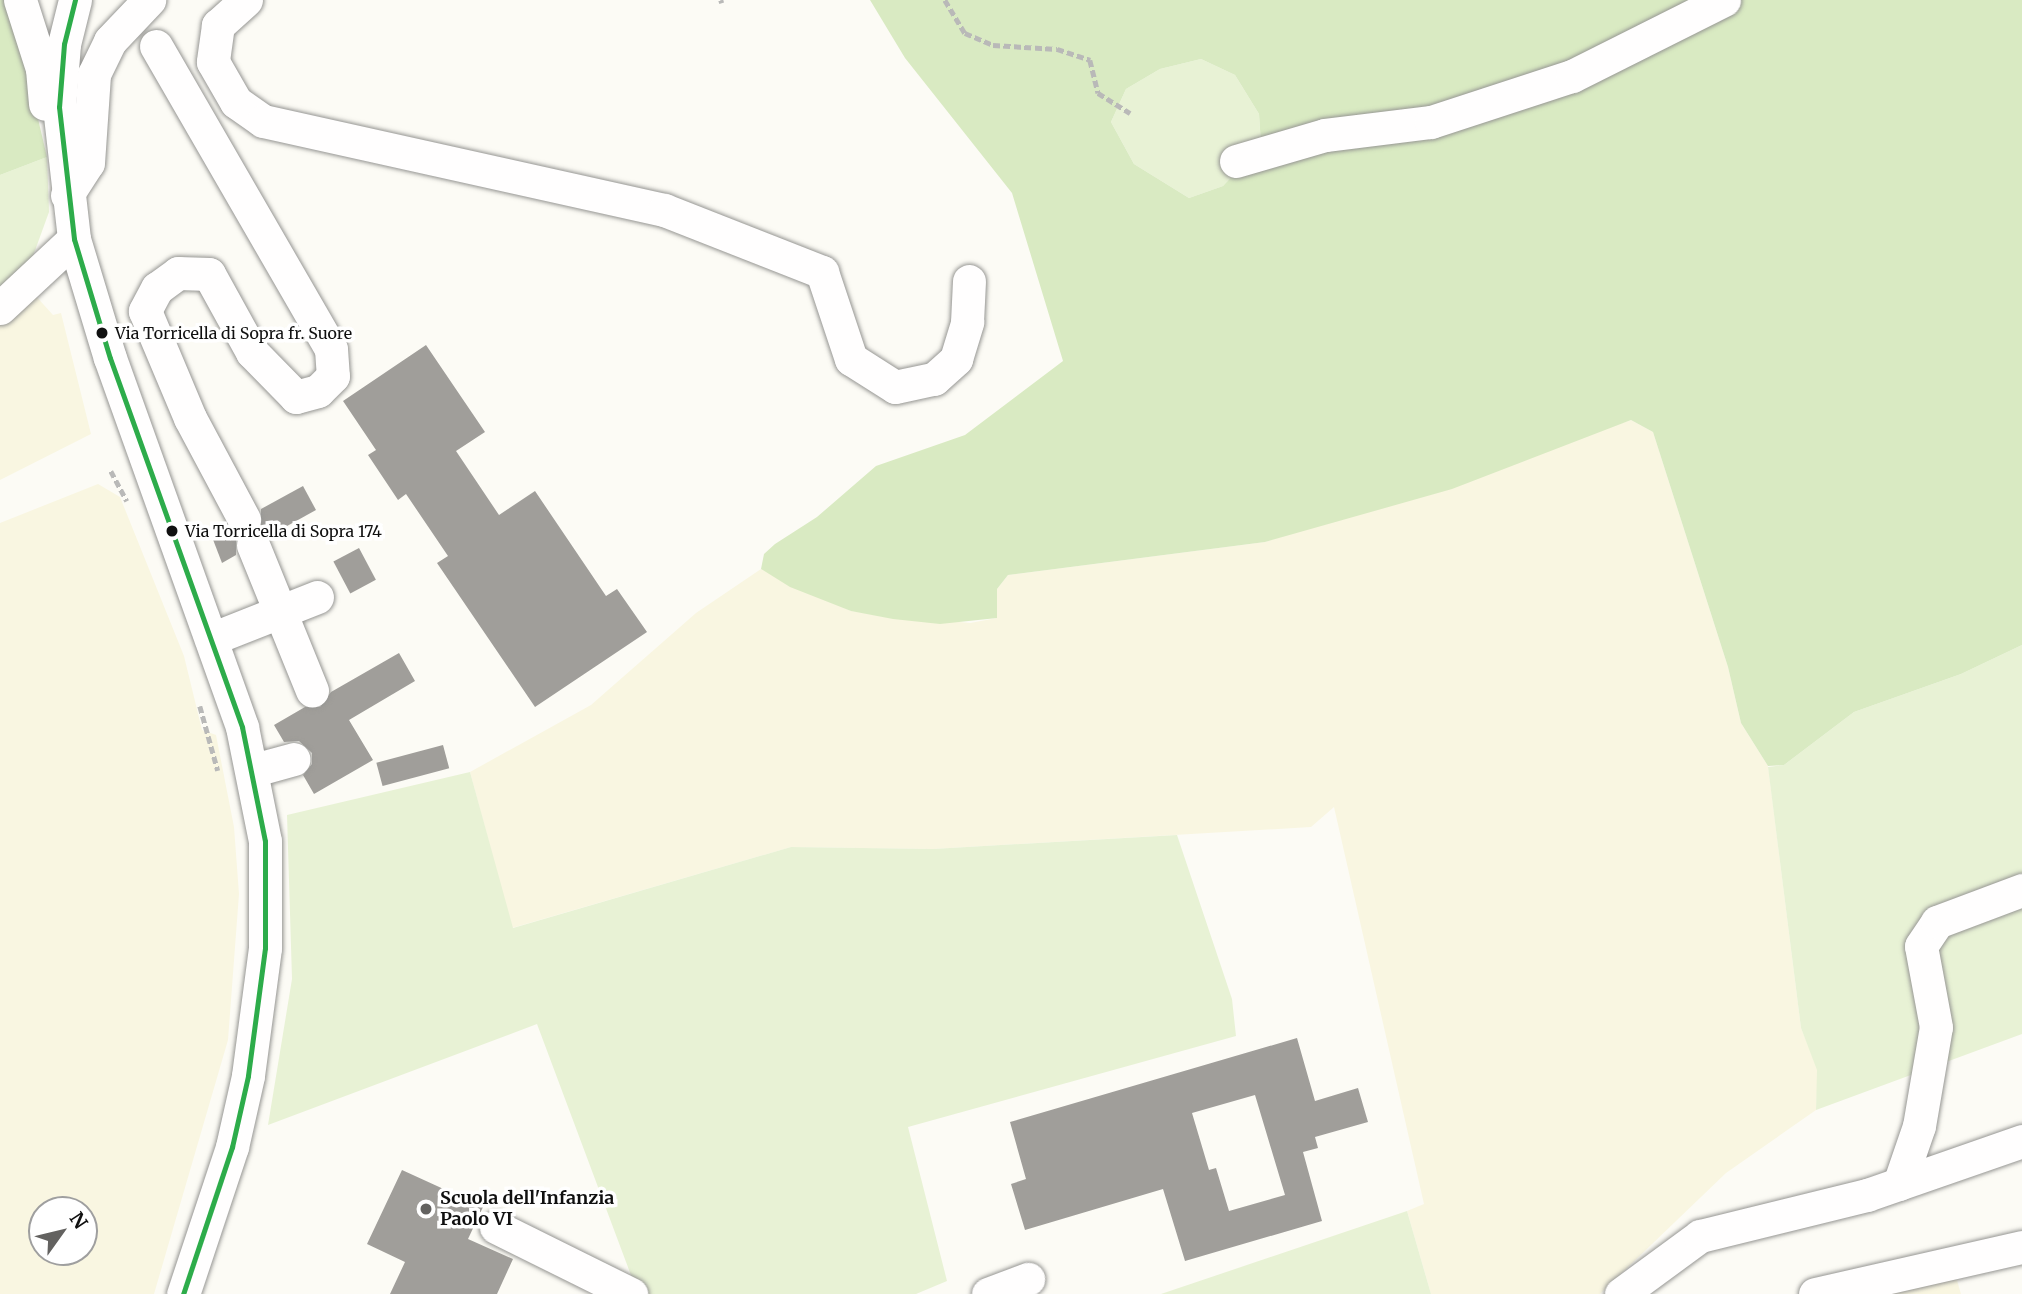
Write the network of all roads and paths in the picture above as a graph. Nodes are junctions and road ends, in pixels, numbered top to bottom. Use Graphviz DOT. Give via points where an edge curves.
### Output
graph roads {
  1 [pos="20,0"];
  2 [pos="75,0"];
  3 [pos="149,0"];
  4 [pos="246,0"];
  5 [pos="945,0"];
  6 [pos="1724,0"];
  7 [pos="156,46"];
  8 [pos="1130,113"];
  9 [pos="62,159"];
  10 [pos="1236,161"];
  11 [pos="67,195"];
  12 [pos="74,239"];
  13 [pos="969,281"];
  14 [pos="0,308"];
  15 [pos="317,597"];
  16 [pos="281,614"];
  17 [pos="211,639"];
  18 [pos="312,690"];
  19 [pos="294,759"];
  20 [pos="254,771"];
  21 [pos="2022,890"];
  22 [pos="2022,1141"];
  23 [pos="1899,1184"];
  24 [pos="496,1227"];
  25 [pos="2022,1247"];
  26 [pos="1028,1279"];
  27 [pos="183,1294"];
  28 [pos="631,1294"];
  29 [pos="988,1294"];
  30 [pos="1621,1294"];
  31 [pos="1815,1294"];
  1 -- 9 [label="street"];
  2 -- 9 [label="street" via="61,74"];
  3 -- 11 [label="street" via="110,41 94,74 88,163"];
  4 -- 13 [label="street" via="218,25 212,62 236,102 263,121 664,209 822,272 851,359 895,387 934,379 956,359 967,322"];
  5 -- 8 [label="path" via="965,33 993,45 1057,50 1090,60 1098,93"];
  6 -- 10 [label="street" via="1572,76 1431,122 1325,135"];
  7 -- 16 [label="street" via="331,349 334,376 318,391 296,397 252,352 209,274 178,273 158,288 145,311"];
  9 -- 11 [label="street"];
  11 -- 12 [label="street"];
  12 -- 14 [label="street"];
  12 -- 17 [label="street"];
  15 -- 16 [label="street"];
  16 -- 17 [label="street"];
  16 -- 18 [label="street"];
  17 -- 20 [label="street"];
  19 -- 20 [label="street"];
  20 -- 27 [label="street" via="267,897 259,1007 232,1147"];
  21 -- 23 [label="street" via="1937,922 1921,946 1936,1027 1919,1126"];
  22 -- 23 [label="street"];
  23 -- 30 [label="street" via="1700,1236"];
  24 -- 28 [label="street"];
  25 -- 31 [label="street"];
  26 -- 29 [label="street"];
}
